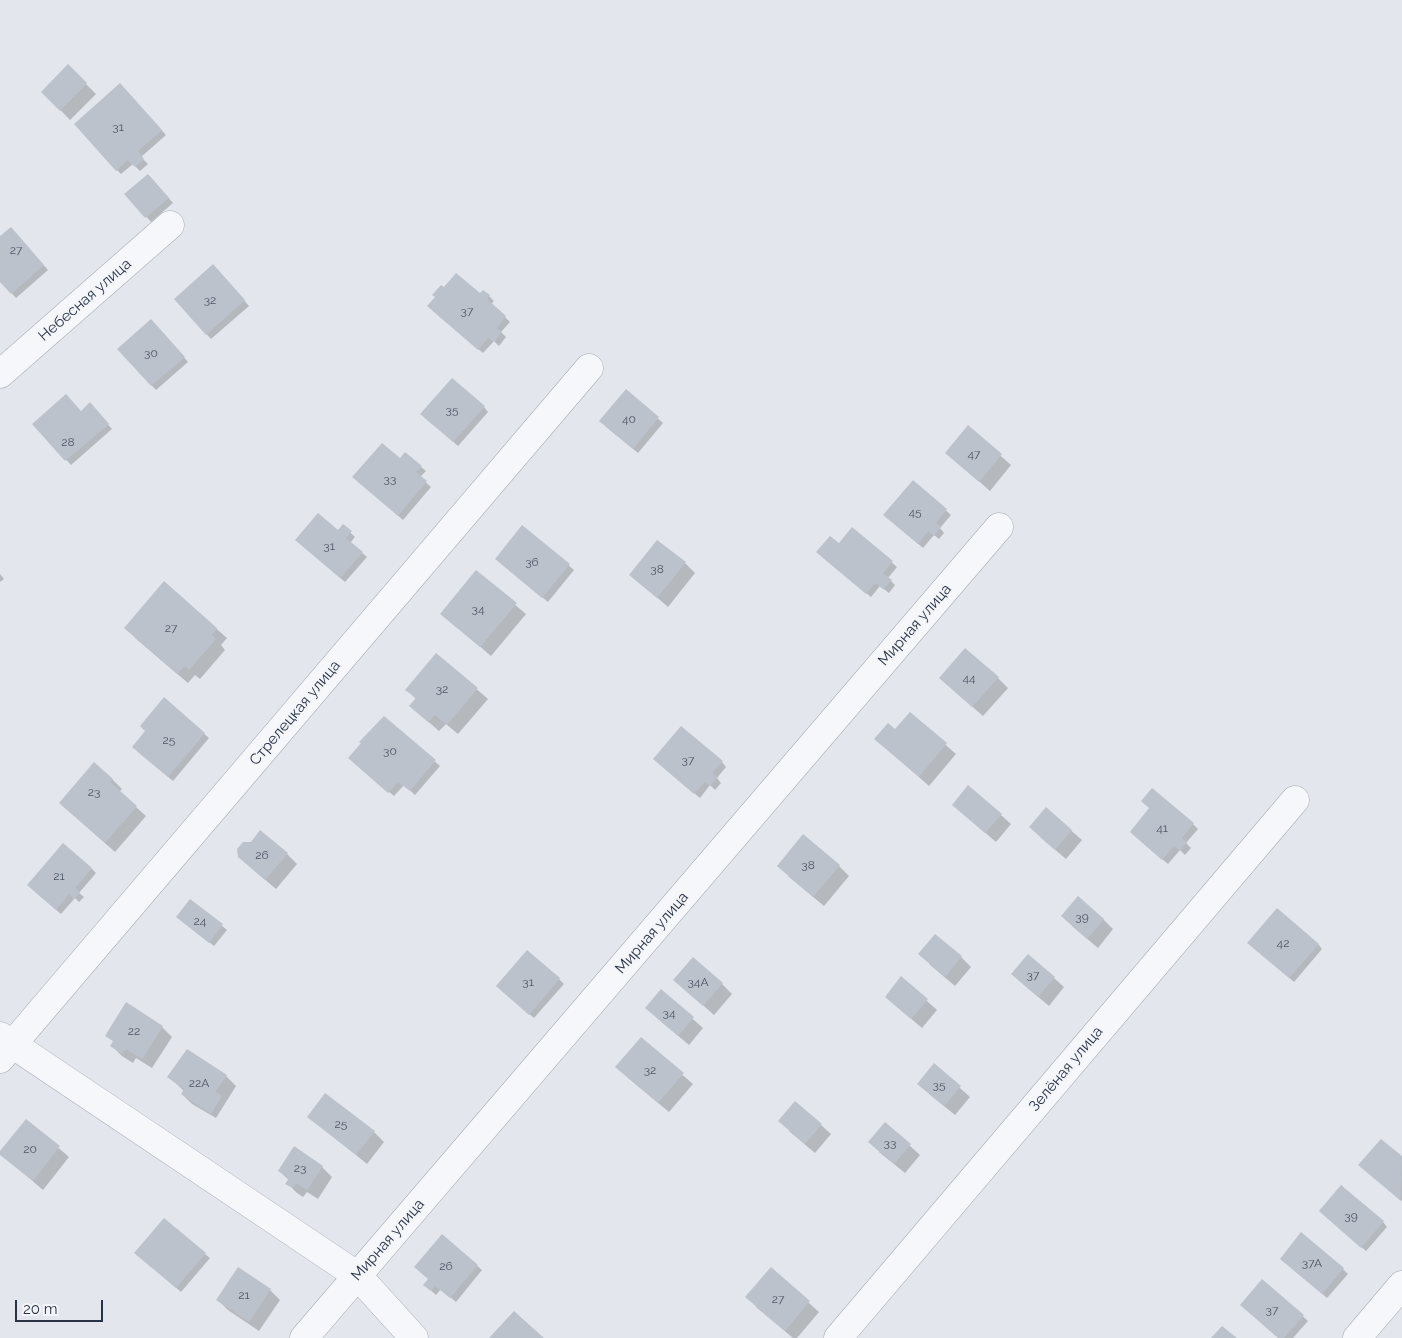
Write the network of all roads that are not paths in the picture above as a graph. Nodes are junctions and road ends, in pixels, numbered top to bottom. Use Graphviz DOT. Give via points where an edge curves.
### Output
graph roads {
  1 [pos="170,225"];
  2 [pos="589,368"];
  3 [pos="0,374"];
  4 [pos="999,527"];
  5 [pos="1295,800"];
  6 [pos="4,1046"];
  7 [pos="358,1276"];
  8 [pos="1402,1285"];
  9 [pos="304,1338"];
  10 [pos="414,1338"];
  11 [pos="838,1338"];
  12 [pos="1357,1338"];
  1 -- 3 [label="street, Небесная улица"];
  2 -- 6 [label="street, Стрелецкая улица"];
  4 -- 7 [label="street, Мирная улица"];
  5 -- 11 [label="street, Зелёная улица"];
  6 -- 7 [label="street"];
  7 -- 9 [label="street, Мирная улица"];
  7 -- 10 [label="street"];
  8 -- 12 [label="street"];
}
